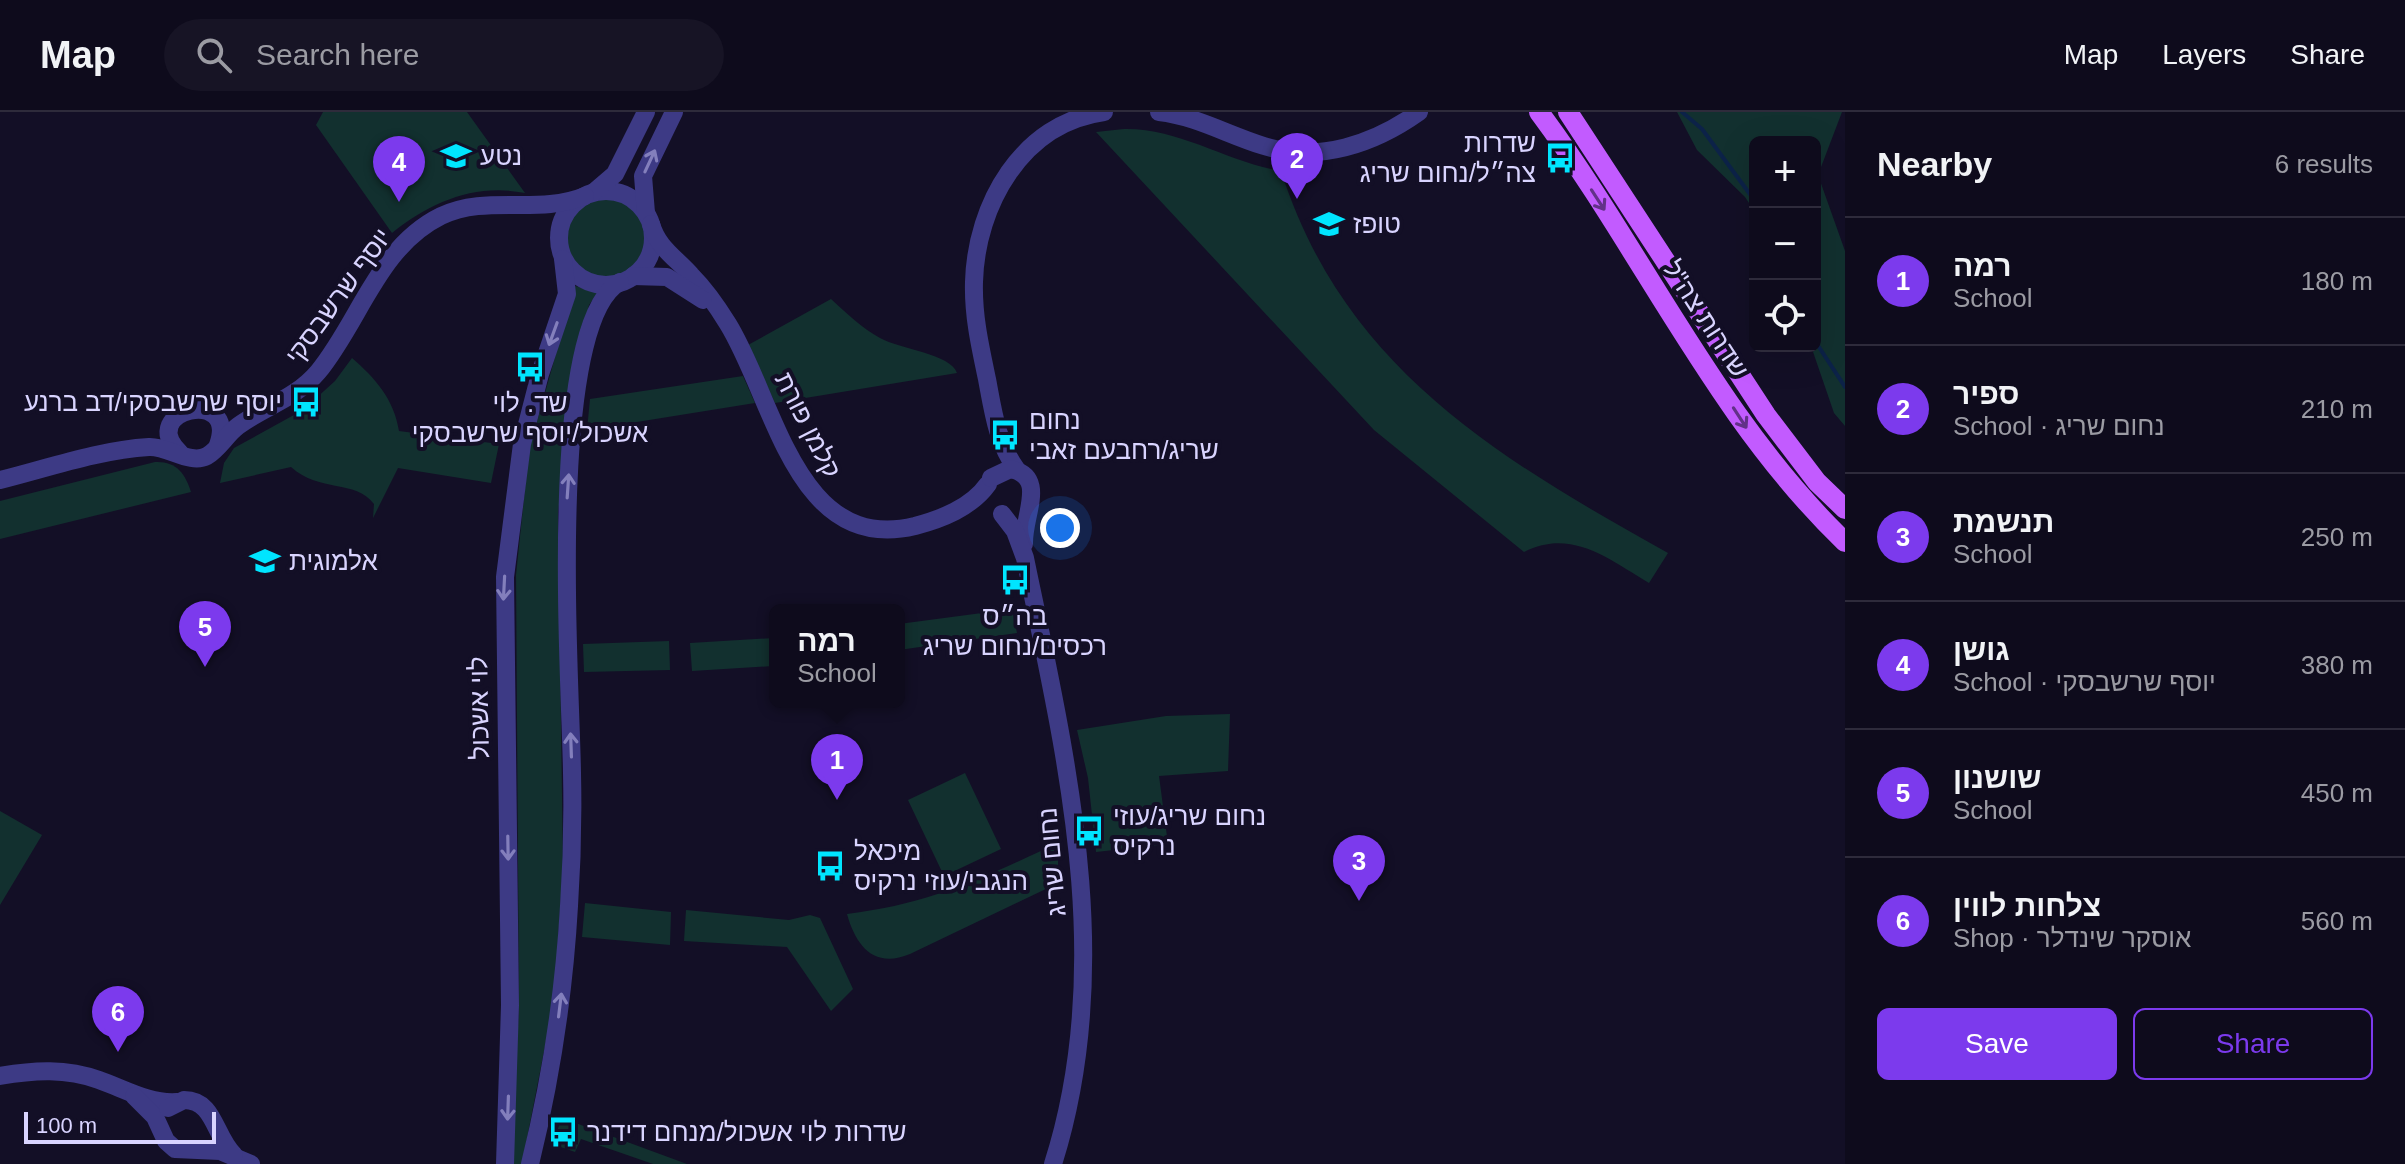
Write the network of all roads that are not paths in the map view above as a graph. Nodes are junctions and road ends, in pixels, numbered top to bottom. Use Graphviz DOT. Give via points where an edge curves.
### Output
graph roads {
  1 [pos="646,112"];
  2 [pos="674,112"];
  3 [pos="1104,112"];
  4 [pos="1159,112"];
  5 [pos="1419,112"];
  6 [pos="1539,112"];
  7 [pos="1568,112"];
  8 [pos="588,194"];
  9 [pos="511,203"];
  10 [pos="648,218"];
  11 [pos="561,252"];
  12 [pos="626,279"];
  13 [pos="732,332"];
  14 [pos="207,411"];
  15 [pos="256,416"];
  16 [pos="173,422"];
  17 [pos="999,438"];
  18 [pos="218,445"];
  19 [pos="129,449"];
  20 [pos="180,453"];
  21 [pos="1017,470"];
  22 [pos="0,480"];
  23 [pos="989,481"];
  24 [pos="1028,506"];
  25 [pos="1845,509"];
  26 [pos="1000,513"];
  27 [pos="948,514"];
  28 [pos="1845,542"];
  29 [pos="1025,558"];
  30 [pos="0,1076"];
  31 [pos="129,1092"];
  32 [pos="177,1102"];
  33 [pos="213,1122"];
  34 [pos="162,1129"];
  35 [pos="195,1151"];
  36 [pos="244,1160"];
  37 [pos="505,1164"];
  38 [pos="530,1164"];
  39 [pos="1053,1164"];
  1 -- 8 [label="street" via="612,178"];
  10 -- 2 [label="street, one-way" via="643,176"];
  3 -- 17 [label="street" via="1075,119 1040,137 1012,168 984,221 974,298"];
  4 -- 5 [label="street" via="1265,146 1310,153 1371,140"];
  6 -- 28 [label="main road, שדרות צה\"ל, one-way" via="1746,429 1799,497"];
  7 -- 25 [label="main road, שדרות צה\"ל" via="1766,415 1817,482"];
  8 -- 9 [label="street, יוסף שרשבסקי" via="559,203"];
  8 -- 10 [label="street" via="621,194"];
  8 -- 11 [label="street" via="564,216"];
  9 -- 11 [label="street" via="537,215"];
  9 -- 15 [label="street, יוסף שרשבסקי" via="455,211 416,233 380,274 318,372 294,395"];
  10 -- 12 [label="street" via="650,253"];
  10 -- 13 [label="street, קלמן פורת" via="659,245 697,281"];
  11 -- 12 [label="street" via="572,270 590,282"];
  11 -- 37 [label="street, לוי אשכול, one-way" via="567,294 522,444 505,577 510,984"];
  12 -- 13 [label="street, קלמן פורת" via="655,274 678,282 708,304"];
  38 -- 12 [label="street, one-way" via="555,1042 569,906 566,523 573,428 593,316 602,296"];
  13 -- 27 [label="street, קלמן פורת" via="801,475 827,510 850,524 880,530"];
  14 -- 15 [label="street" via="226,418"];
  14 -- 16 [label="street" via="188,410"];
  14 -- 18 [label="street" via="219,426"];
  15 -- 18 [label="street, יוסף שרשבסקי"];
  16 -- 19 [label="street"];
  16 -- 20 [label="street" via="171,441"];
  17 -- 21 [label="street"];
  17 -- 23 [label="street"];
  18 -- 20 [label="street" via="199,458"];
  19 -- 20 [label="street"];
  19 -- 22 [label="street"];
  21 -- 23 [label="street" via="1002,470"];
  21 -- 24 [label="street" via="1031,485"];
  23 -- 26 [label="street" via="989,502"];
  23 -- 27 [label="street, קלמן פורת" via="974,499"];
  24 -- 26 [label="street" via="1016,514"];
  24 -- 29 [label="street, נחום שריג"];
  26 -- 27 [label="street, קלמן פורת"];
  26 -- 29 [label="street, נחום שריג" via="1015,531"];
  29 -- 39 [label="street, נחום שריג" via="1069,771 1082,887 1080,1026"];
  30 -- 31 [label="street" via="61,1071"];
  31 -- 32 [label="street"];
  31 -- 34 [label="street"];
  32 -- 33 [label="street" via="200,1103"];
  32 -- 34 [label="street" via="164,1114"];
  33 -- 35 [label="street" via="211,1138"];
  33 -- 36 [label="street" via="222,1141"];
  34 -- 35 [label="street" via="172,1147"];
  35 -- 36 [label="street" via="216,1150"];
}
